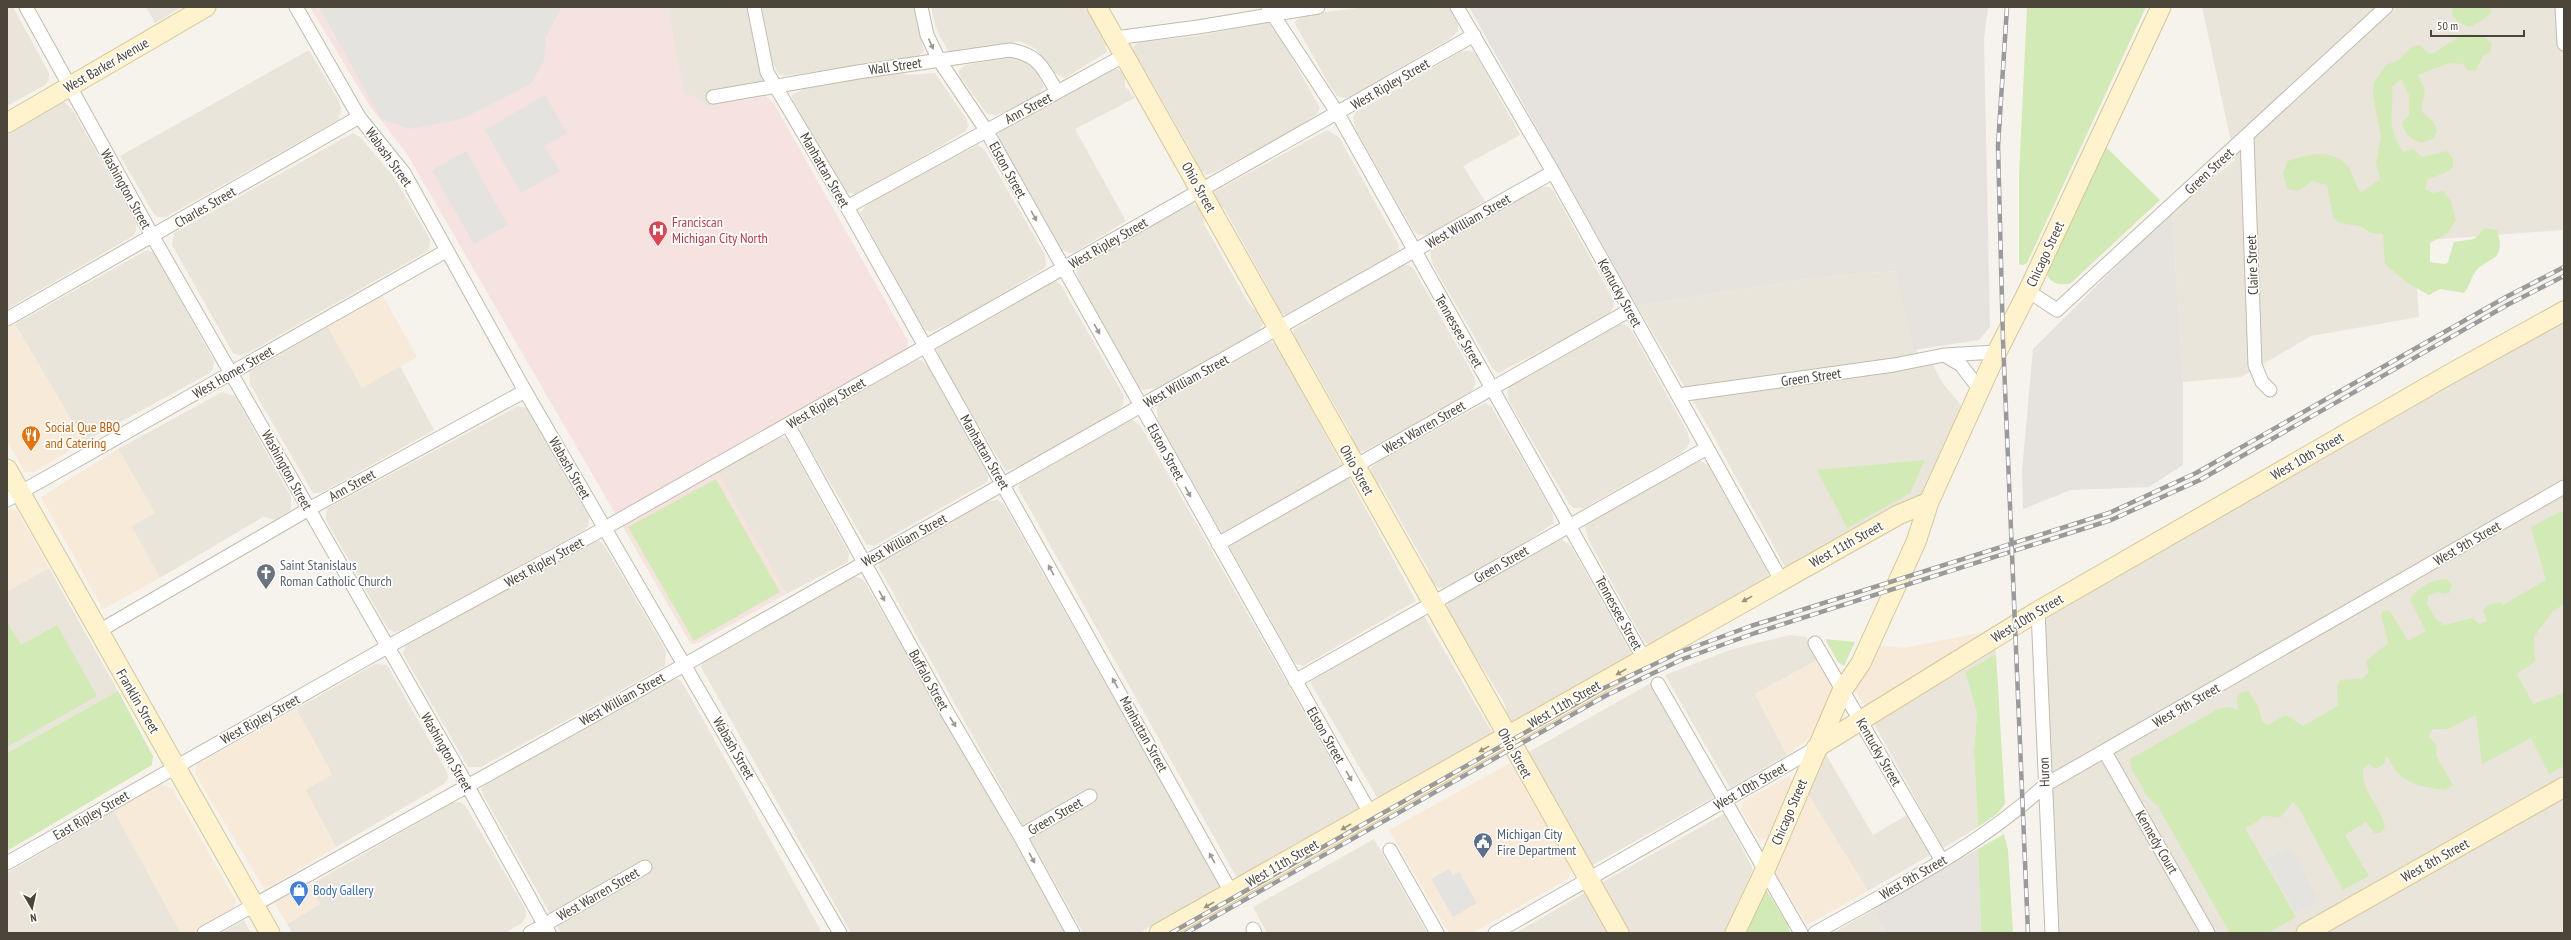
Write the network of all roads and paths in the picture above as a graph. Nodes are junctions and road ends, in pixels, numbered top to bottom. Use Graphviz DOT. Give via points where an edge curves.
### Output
graph roads {
  1 [pos="26,7"];
  2 [pos="206,7"];
  3 [pos="296,7"];
  4 [pos="754,7"];
  5 [pos="921,7"];
  6 [pos="1097,7"];
  7 [pos="1318,7"];
  8 [pos="1457,7"];
  9 [pos="2161,7"];
  10 [pos="2386,7"];
  11 [pos="2562,7"];
  12 [pos="1272,11"];
  13 [pos="1474,35"];
  14 [pos="1115,38"];
  15 [pos="2564,44"];
  16 [pos="1125,56"];
  17 [pos="939,60"];
  18 [pos="70,86"];
  19 [pos="777,86"];
  20 [pos="1058,92"];
  21 [pos="713,97"];
  22 [pos="1338,114"];
  23 [pos="359,117"];
  24 [pos="7,123"];
  25 [pos="986,130"];
  26 [pos="2247,136"];
  27 [pos="1552,172"];
  28 [pos="1201,190"];
  29 [pos="847,207"];
  30 [pos="153,237"];
  31 [pos="446,251"];
  32 [pos="1414,252"];
  33 [pos="1063,269"];
  34 [pos="2028,291"];
  35 [pos="1630,310"];
  36 [pos="2564,311"];
  37 [pos="7,319"];
  38 [pos="1278,329"];
  39 [pos="924,346"];
  40 [pos="1997,352"];
  41 [pos="1944,355"];
  42 [pos="232,372"];
  43 [pos="1492,388"];
  44 [pos="1980,390"];
  45 [pos="2270,390"];
  46 [pos="525,392"];
  47 [pos="1678,395"];
  48 [pos="1141,406"];
  49 [pos="788,425"];
  50 [pos="1707,448"];
  51 [pos="1355,466"];
  52 [pos="7,469"];
  53 [pos="1003,484"];
  54 [pos="2564,487"];
  55 [pos="14,496"];
  56 [pos="1929,502"];
  57 [pos="309,509"];
  58 [pos="1570,524"];
  59 [pos="606,528"];
  60 [pos="1218,544"];
  61 [pos="864,562"];
  62 [pos="1781,580"];
  63 [pos="1433,603"];
  64 [pos="2038,611"];
  65 [pos="99,631"];
  66 [pos="1815,643"];
  67 [pos="387,647"];
  68 [pos="1644,659"];
  69 [pos="686,664"];
  70 [pos="1295,681"];
  71 [pos="1658,684"];
  72 [pos="1842,691"];
  73 [pos="1860,719"];
  74 [pos="1506,737"];
  75 [pos="1816,748"];
  76 [pos="2105,752"];
  77 [pos="176,767"];
  78 [pos="467,785"];
  79 [pos="2045,785"];
  80 [pos="2564,787"];
  81 [pos="1090,796"];
  82 [pos="1727,800"];
  83 [pos="1370,812"];
  84 [pos="1020,836"];
  85 [pos="1390,850"];
  86 [pos="1942,861"];
  87 [pos="7,863"];
  88 [pos="645,867"];
  89 [pos="1766,868"];
  90 [pos="1587,880"];
  91 [pos="1231,892"];
  92 [pos="254,904"];
  93 [pos="546,929"];
  94 [pos="204,933"];
  95 [pos="270,933"];
  96 [pos="530,933"];
  97 [pos="840,933"];
  98 [pos="1073,933"];
  99 [pos="1159,933"];
  100 [pos="1437,933"];
  101 [pos="1495,933"];
  102 [pos="1618,933"];
  103 [pos="1735,933"];
  104 [pos="1801,933"];
  105 [pos="1815,933"];
  106 [pos="2052,933"];
  107 [pos="2208,933"];
  108 [pos="2306,933"];
  1 -- 18 [label="street, Washington Street"];
  2 -- 18 [label="street, West Barker Avenue"];
  3 -- 23 [label="street, Wabash Street"];
  4 -- 19 [label="street, Manhattan Street" via="767,72"];
  5 -- 17 [label="street, Elston Street, one-way" via="927,35"];
  6 -- 14 [label="street, Ohio Street"];
  7 -- 12 [label="street"];
  8 -- 13 [label="street, Kentucky Street"];
  9 -- 34 [label="street, Chicago Street"];
  10 -- 26 [label="street, Green Street"];
  11 -- 15 [label="street"];
  12 -- 14 [label="street"];
  12 -- 22 [label="street, Tennessee Street"];
  13 -- 22 [label="street, West Ripley Street"];
  13 -- 27 [label="street, Kentucky Street"];
  14 -- 16 [label="street, Ohio Street"];
  16 -- 20 [label="street, Ann Street"];
  16 -- 28 [label="street, Ohio Street"];
  17 -- 19 [label="street, Wall Street"];
  17 -- 20 [label="street, Wall Street" via="1010,50 1023,52 1038,60"];
  17 -- 25 [label="street, Elston Street"];
  18 -- 24 [label="street, West Barker Avenue"];
  18 -- 30 [label="street, Washington Street"];
  19 -- 21 [label="street, Wall Street"];
  19 -- 29 [label="street, Manhattan Street"];
  20 -- 25 [label="street, Ann Street"];
  22 -- 28 [label="street, West Ripley Street"];
  22 -- 32 [label="street, Tennessee Street"];
  23 -- 30 [label="street, Charles Street"];
  23 -- 31 [label="street, Wabash Street" via="404,173"];
  25 -- 29 [label="street, Ann Street"];
  25 -- 33 [label="street, Elston Street, one-way"];
  26 -- 34 [label="street, Green Street" via="2058,310"];
  26 -- 45 [label="street, Claire Street" via="2255,365 2262,382"];
  27 -- 32 [label="street, West William Street"];
  27 -- 35 [label="street, Kentucky Street"];
  28 -- 33 [label="street, West Ripley Street"];
  28 -- 38 [label="street, Ohio Street"];
  29 -- 39 [label="street, Manhattan Street"];
  30 -- 37 [label="street, Charles Street"];
  30 -- 42 [label="street, Washington Street"];
  31 -- 42 [label="street, West Homer Street"];
  31 -- 46 [label="street, Wabash Street"];
  32 -- 38 [label="street, West William Street"];
  32 -- 43 [label="street, Tennessee Street"];
  33 -- 39 [label="street, West Ripley Street"];
  33 -- 48 [label="street, Elston Street, one-way"];
  34 -- 40 [label="street, Chicago Street"];
  35 -- 43 [label="street, West Warren Street"];
  35 -- 47 [label="street, Kentucky Street"];
  36 -- 64 [label="street, West 10th Street" via="2482,355"];
  38 -- 48 [label="street, West William Street"];
  38 -- 51 [label="street, Ohio Street"];
  39 -- 49 [label="street, West Ripley Street"];
  39 -- 53 [label="street, Manhattan Street"];
  40 -- 41 [label="street, Green Street"];
  40 -- 44 [label="street, Chicago Street"];
  41 -- 44 [label="street" via="1961,366"];
  41 -- 47 [label="street, Green Street" via="1894,365"];
  42 -- 55 [label="street, West Homer Street"];
  42 -- 57 [label="street, Washington Street"];
  43 -- 51 [label="street, West Warren Street"];
  43 -- 58 [label="street, Tennessee Street"];
  44 -- 56 [label="street, Chicago Street"];
  46 -- 57 [label="street, Ann Street"];
  46 -- 59 [label="street, Wabash Street"];
  47 -- 50 [label="street, Kentucky Street"];
  48 -- 53 [label="street, West William Street"];
  48 -- 60 [label="street, Elston Street, one-way"];
  49 -- 59 [label="street, West Ripley Street"];
  49 -- 61 [label="street, Buffalo Street"];
  50 -- 58 [label="street, Green Street"];
  50 -- 62 [label="street, Kentucky Street"];
  51 -- 60 [label="street, West Warren Street"];
  51 -- 63 [label="street, Ohio Street"];
  52 -- 55 [label="street, Franklin Street"];
  53 -- 61 [label="street, West William Street"];
  91 -- 53 [label="street, Manhattan Street, one-way"];
  54 -- 76 [label="street, West 9th Street"];
  55 -- 65 [label="street, Franklin Street"];
  56 -- 62 [label="street, West 11th Street" via="1898,515"];
  56 -- 72 [label="street, Chicago Street" via="1916,542 1861,663"];
  57 -- 65 [label="street, Ann Street"];
  57 -- 67 [label="street, Washington Street"];
  58 -- 63 [label="street, Green Street"];
  58 -- 68 [label="street, Tennessee Street"];
  59 -- 67 [label="street, West Ripley Street"];
  59 -- 69 [label="street, Wabash Street"];
  60 -- 70 [label="street, Elston Street"];
  61 -- 69 [label="street, West William Street"];
  61 -- 84 [label="street, Buffalo Street, one-way" via="947,712"];
  62 -- 68 [label="street, West 11th Street, one-way"];
  63 -- 70 [label="street, Green Street"];
  63 -- 74 [label="street, Ohio Street"];
  64 -- 73 [label="street, West 10th Street"];
  64 -- 79 [label="street, Huron"];
  65 -- 77 [label="street, Franklin Street"];
  66 -- 72 [label="street, Kentucky Street"];
  67 -- 77 [label="street, West Ripley Street"];
  67 -- 78 [label="street, Washington Street"];
  68 -- 74 [label="street, West 11th Street, one-way"];
  69 -- 78 [label="street, West William Street"];
  69 -- 97 [label="street, Wabash Street"];
  70 -- 83 [label="street, Elston Street, one-way"];
  71 -- 82 [label="street"];
  72 -- 73 [label="street, Kentucky Street"];
  72 -- 75 [label="street, Chicago Street"];
  73 -- 75 [label="street, West 10th Street"];
  73 -- 86 [label="street, Kentucky Street"];
  74 -- 83 [label="street, West 11th Street, one-way"];
  74 -- 90 [label="street, Ohio Street"];
  75 -- 82 [label="street, West 10th Street"];
  75 -- 89 [label="street, Chicago Street"];
  76 -- 79 [label="street, West 9th Street"];
  76 -- 107 [label="street, Kennedy Court"];
  77 -- 87 [label="street, East Ripley Street"];
  77 -- 92 [label="street, Franklin Street"];
  78 -- 92 [label="street, West William Street"];
  78 -- 93 [label="street, Washington Street"];
  79 -- 86 [label="street, West 9th Street" via="2021,807"];
  79 -- 106 [label="street, Huron"];
  80 -- 108 [label="street, West 8th Street"];
  81 -- 84 [label="street, Green Street"];
  82 -- 89 [label="street"];
  82 -- 90 [label="street, West 10th Street"];
  83 -- 91 [label="street, West 11th Street, one-way"];
  84 -- 98 [label="street, Buffalo Street, one-way"];
  85 -- 100 [label="street"];
  86 -- 105 [label="street, West 9th Street"];
  88 -- 93 [label="street, West Warren Street"];
  89 -- 103 [label="street, Chicago Street"];
  89 -- 104 [label="street"];
  90 -- 101 [label="street, West 10th Street"];
  90 -- 102 [label="street, Ohio Street"];
  91 -- 99 [label="street, West 11th Street, one-way"];
  92 -- 94 [label="street, West William Street"];
  92 -- 95 [label="street, Franklin Street"];
  93 -- 96 [label="street, West Warren Street"];
}
